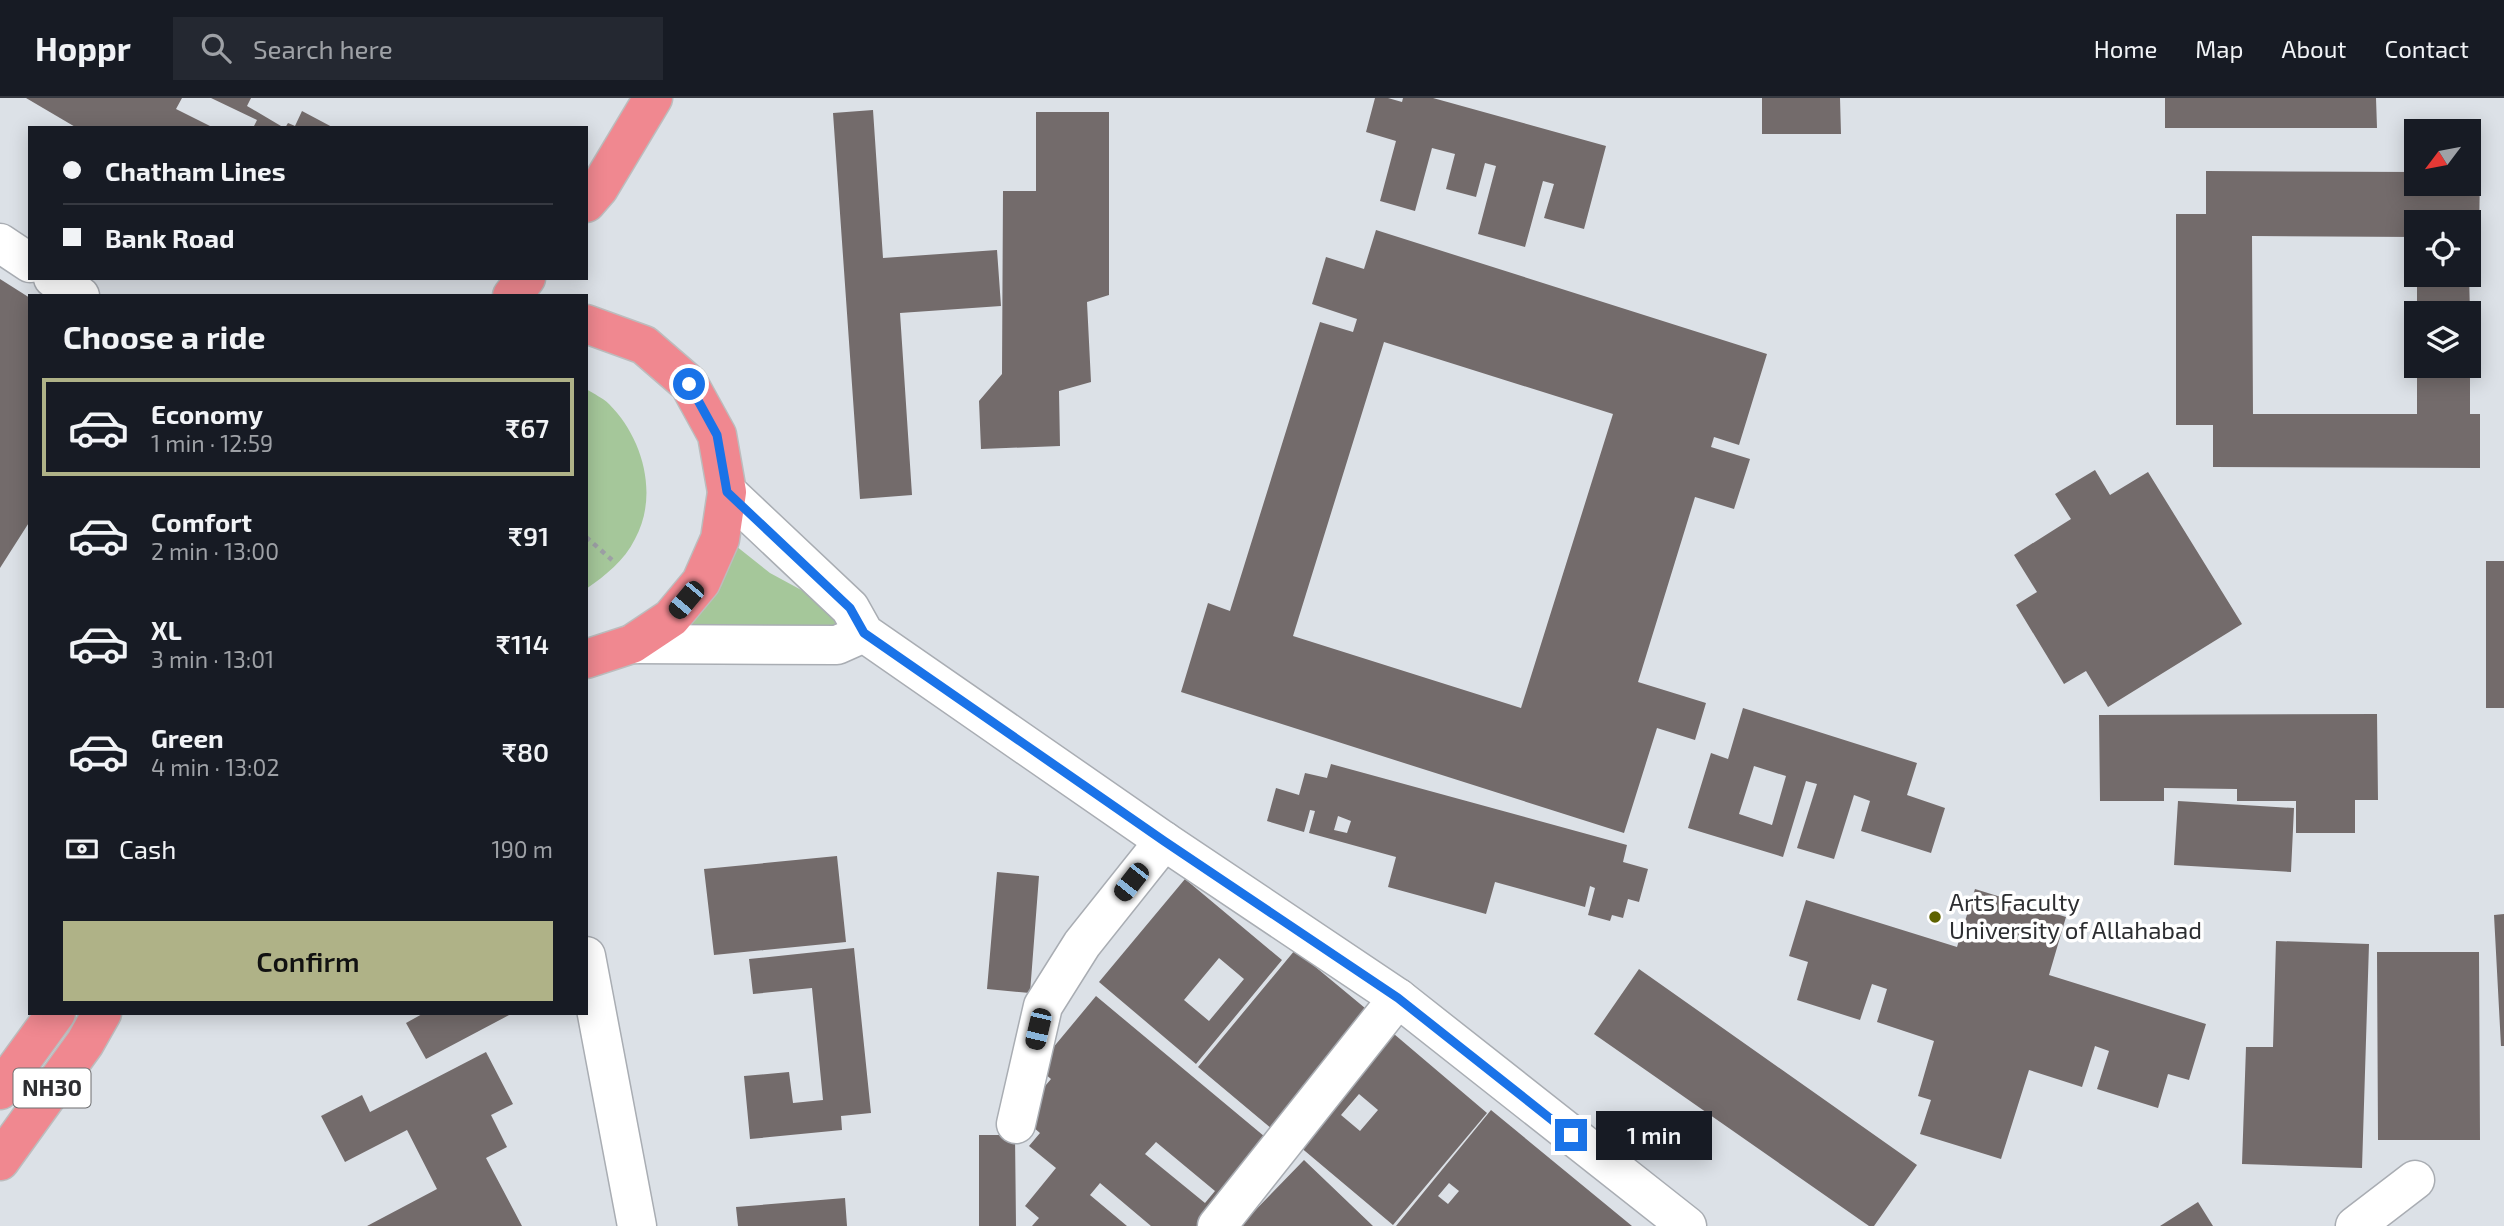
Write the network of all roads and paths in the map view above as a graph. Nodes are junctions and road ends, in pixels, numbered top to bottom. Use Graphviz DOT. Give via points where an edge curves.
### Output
graph roads {
  1 [pos="653,98"];
  2 [pos="588,201"];
  3 [pos="0,243"];
  4 [pos="28,262"];
  5 [pos="56,280"];
  6 [pos="524,280"];
  7 [pos="77,294"];
  8 [pos="514,294"];
  9 [pos="588,325"];
  10 [pos="727,492"];
  11 [pos="588,539"];
  12 [pos="612,560"];
  13 [pos="864,633"];
  14 [pos="632,644"];
  15 [pos="588,658"];
  16 [pos="1164,841"];
  17 [pos="588,967"];
  18 [pos="1398,998"];
  19 [pos="55,1015"];
  20 [pos="101,1015"];
  21 [pos="0,1090"];
  22 [pos="1016,1124"];
  23 [pos="0,1161"];
  24 [pos="2415,1180"];
  25 [pos="1681,1224"];
  26 [pos="637,1226"];
  27 [pos="1217,1226"];
  28 [pos="2355,1226"];
  1 -- 2 [label="highway"];
  3 -- 4 [label="street"];
  5 -- 7 [label="street"];
  6 -- 8 [label="highway"];
  9 -- 10 [label="highway" via="645,345 689,384 717,435"];
  10 -- 13 [label="street" via="850,608"];
  10 -- 14 [label="highway" via="720,539 701,582 671,618"];
  11 -- 12 [label="path"];
  13 -- 14 [label="street" via="837,645"];
  13 -- 16 [label="street"];
  14 -- 15 [label="highway"];
  16 -- 18 [label="street"];
  16 -- 22 [label="street" via="1082,944 1043,1006"];
  17 -- 26 [label="street"];
  18 -- 25 [label="street"];
  18 -- 27 [label="street"];
  19 -- 21 [label="highway, NH30"];
  20 -- 23 [label="highway, NH30"];
  24 -- 28 [label="street"];
}
